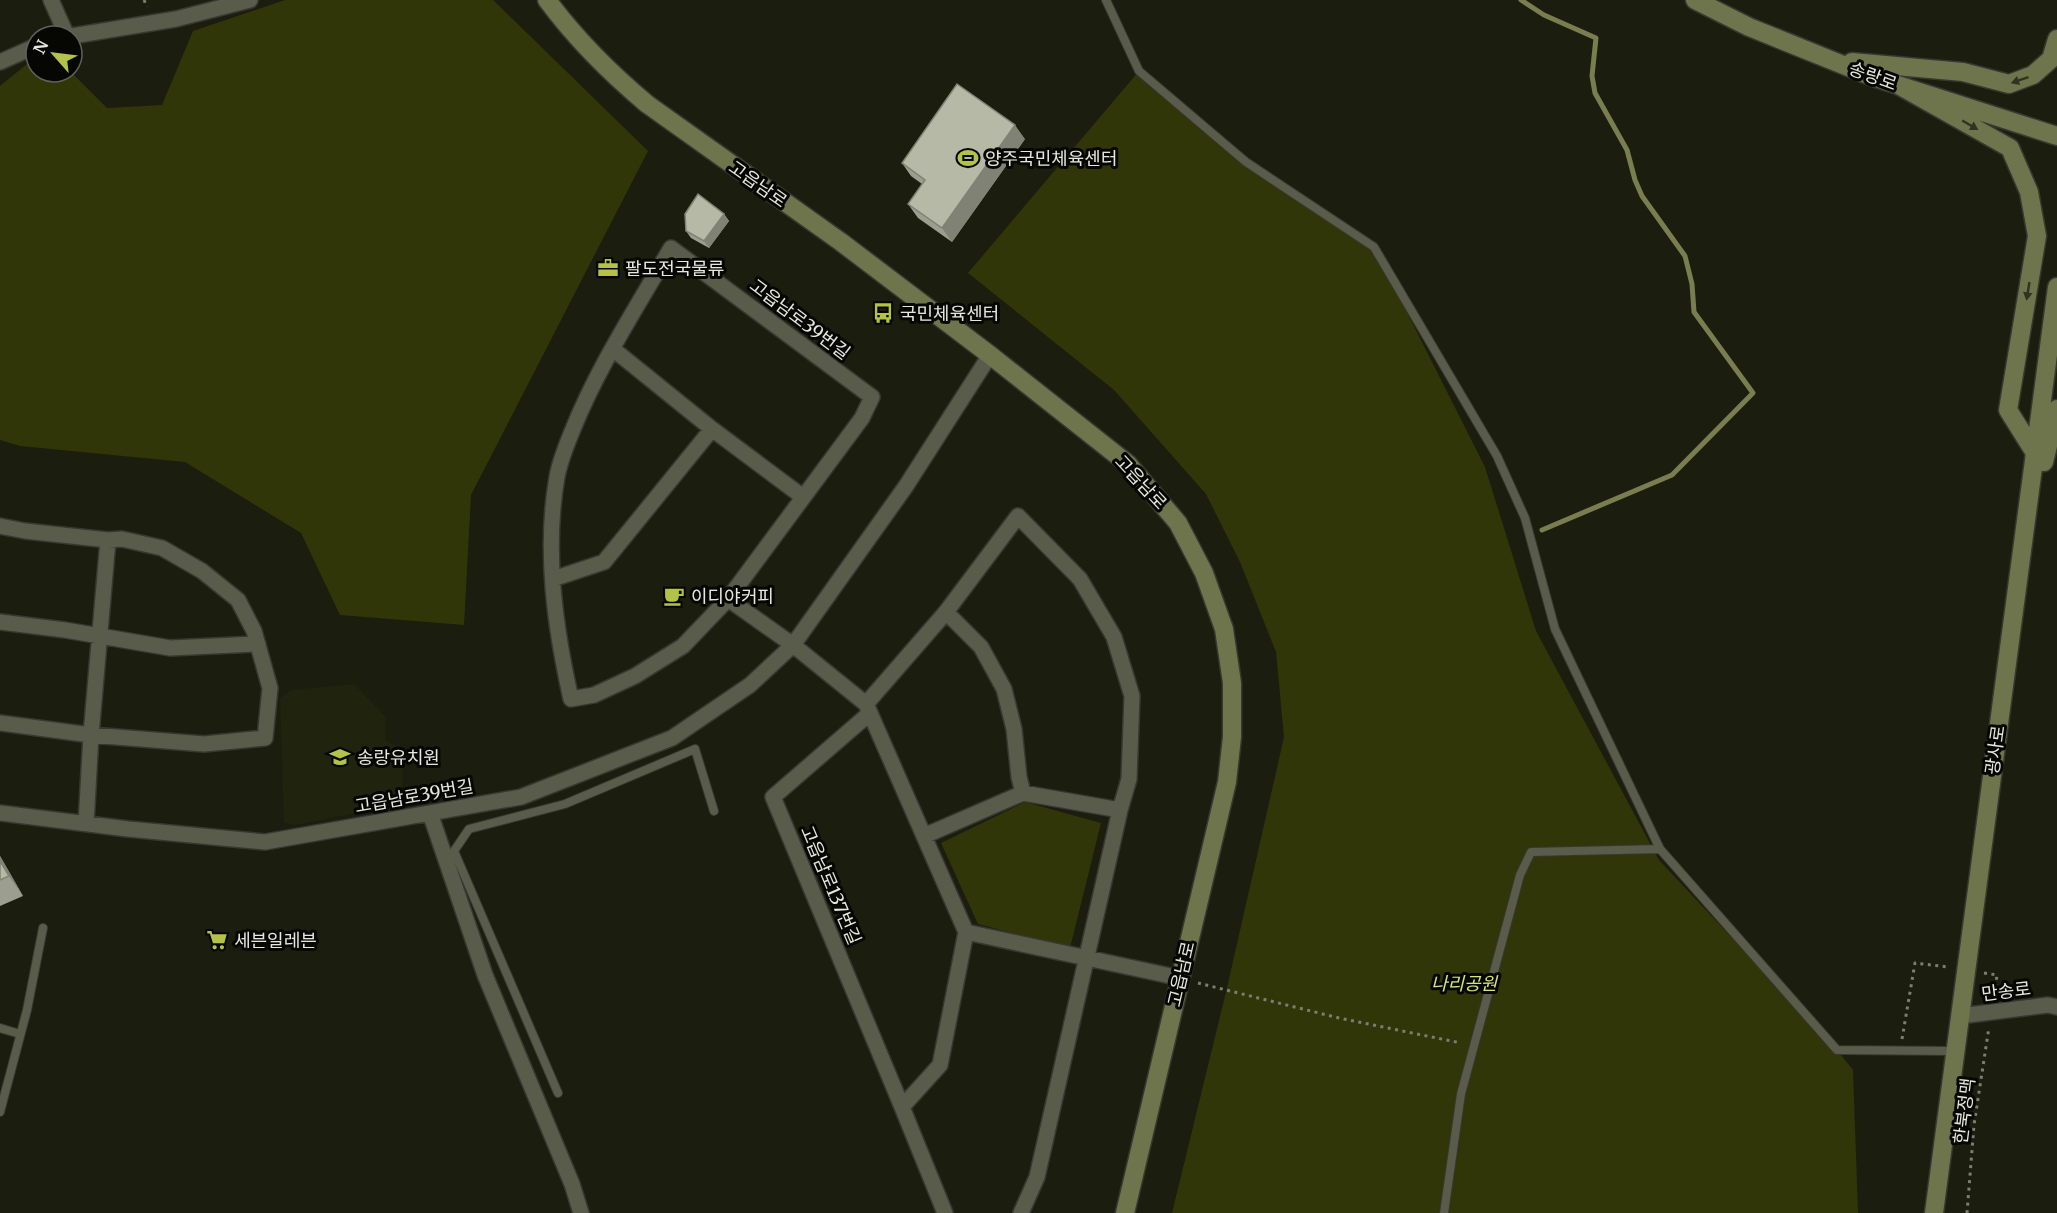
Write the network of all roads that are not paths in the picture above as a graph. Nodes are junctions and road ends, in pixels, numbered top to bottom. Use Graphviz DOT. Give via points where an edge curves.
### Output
graph roads {
  1 [pos="51,0"];
  2 [pos="250,0"];
  3 [pos="547,0"];
  4 [pos="1106,0"];
  5 [pos="1695,0"];
  6 [pos="62,24"];
  7 [pos="84,34"];
  8 [pos="2057,39"];
  9 [pos="24,51"];
  10 [pos="1833,61"];
  11 [pos="0,62"];
  12 [pos="1900,86"];
  13 [pos="2057,136"];
  14 [pos="2057,287"];
  15 [pos="613,349"];
  16 [pos="990,355"];
  17 [pos="2057,409"];
  18 [pos="712,429"];
  19 [pos="2035,453"];
  20 [pos="803,497"];
  21 [pos="0,526"];
  22 [pos="108,540"];
  23 [pos="2021,555"];
  24 [pos="553,579"];
  25 [pos="728,599"];
  26 [pos="946,612"];
  27 [pos="0,622"];
  28 [pos="99,637"];
  29 [pos="258,644"];
  30 [pos="793,645"];
  31 [pos="868,709"];
  32 [pos="0,723"];
  33 [pos="91,735"];
  34 [pos="1023,793"];
  35 [pos="1120,810"];
  36 [pos="714,811"];
  37 [pos="0,813"];
  38 [pos="430,813"];
  39 [pos="86,824"];
  40 [pos="924,836"];
  41 [pos="1660,849"];
  42 [pos="43,928"];
  43 [pos="966,932"];
  44 [pos="1087,958"];
  45 [pos="1179,978"];
  46 [pos="2057,1006"];
  47 [pos="1960,1016"];
  48 [pos="0,1028"];
  49 [pos="20,1034"];
  50 [pos="1956,1051"];
  51 [pos="558,1093"];
  52 [pos="902,1107"];
  53 [pos="0,1112"];
  54 [pos="581,1213"];
  55 [pos="945,1213"];
  56 [pos="1021,1213"];
  57 [pos="1125,1213"];
  58 [pos="1444,1213"];
  59 [pos="1934,1213"];
  1 -- 6 [label="street"];
  2 -- 7 [label="street" via="176,19"];
  3 -- 16 [label="street, 고읍남로" via="601,62 647,104 841,242"];
  4 -- 41 [label="lane" via="1139,71 1246,162 1374,247 1497,456 1525,518 1555,629"];
  5 -- 10 [label="street, 송랑로"];
  8 -- 10 [label="street, one-way" via="2051,58 2039,70 2009,84 1962,72"];
  9 -- 11 [label="street"];
  10 -- 12 [label="street, 송랑로"];
  12 -- 13 [label="street, 송랑로"];
  12 -- 19 [label="street, one-way" via="2010,148 2029,192 2037,236 2008,410"];
  14 -- 19 [label="street, 광사로"];
  15 -- 18 [label="street"];
  15 -- 20 [label="street, 고읍남로39번길" via="671,248 872,397 862,418"];
  15 -- 24 [label="street, 고읍남로39번길" via="580,413 557,475 552,522"];
  16 -- 30 [label="street, 고읍남로39번길" via="906,486"];
  16 -- 45 [label="street, 고읍남로" via="1128,464 1178,523 1199,563 1224,629 1232,682 1227,782"];
  17 -- 23 [label="street"];
  18 -- 20 [label="street"];
  18 -- 24 [label="street" via="604,562"];
  19 -- 23 [label="street, 광사로"];
  20 -- 25 [label="street, 고읍남로39번길"];
  21 -- 22 [label="street"];
  22 -- 28 [label="street"];
  22 -- 29 [label="street" via="122,539 162,548 202,571 238,600"];
  23 -- 47 [label="street, 광사로"];
  24 -- 25 [label="street, 고읍남로39번길" via="561,654 571,699 594,695 635,676 683,646"];
  25 -- 30 [label="street"];
  26 -- 31 [label="street, 고읍남로137번길"];
  26 -- 34 [label="street" via="981,647 1004,689"];
  26 -- 35 [label="street, 고읍남로137번길" via="1018,516 1080,579 1114,637 1132,696 1129,779"];
  27 -- 28 [label="street"];
  28 -- 29 [label="street" via="170,648"];
  28 -- 33 [label="street"];
  29 -- 33 [label="street" via="270,688 265,738 204,744"];
  30 -- 31 [label="street"];
  30 -- 38 [label="street, 고읍남로39번길" via="750,685 672,738 521,797"];
  31 -- 40 [label="street"];
  31 -- 52 [label="street, 고읍남로137번길" via="773,797"];
  32 -- 33 [label="street"];
  33 -- 39 [label="street"];
  34 -- 35 [label="street"];
  34 -- 40 [label="street"];
  35 -- 44 [label="street, 고읍남로137번길"];
  36 -- 51 [label="lane" via="695,749 565,804 469,829 454,851"];
  37 -- 39 [label="street, 고읍남로39번길"];
  38 -- 39 [label="street, 고읍남로39번길" via="265,842"];
  38 -- 54 [label="street" via="485,975"];
  40 -- 43 [label="street"];
  41 -- 50 [label="lane" via="1837,1050"];
  41 -- 58 [label="lane" via="1532,852 1520,875 1461,1094"];
  42 -- 49 [label="lane"];
  43 -- 44 [label="street"];
  43 -- 52 [label="street" via="940,1065"];
  44 -- 45 [label="street"];
  44 -- 56 [label="street, 고읍남로137번길" via="1037,1177"];
  45 -- 57 [label="street, 고읍남로"];
  46 -- 47 [label="street, 만송로"];
  47 -- 50 [label="street, 광사로"];
  48 -- 49 [label="lane"];
  49 -- 53 [label="lane"];
  50 -- 59 [label="street, 광사로"];
  52 -- 55 [label="street, 고읍남로137번길"];
}
